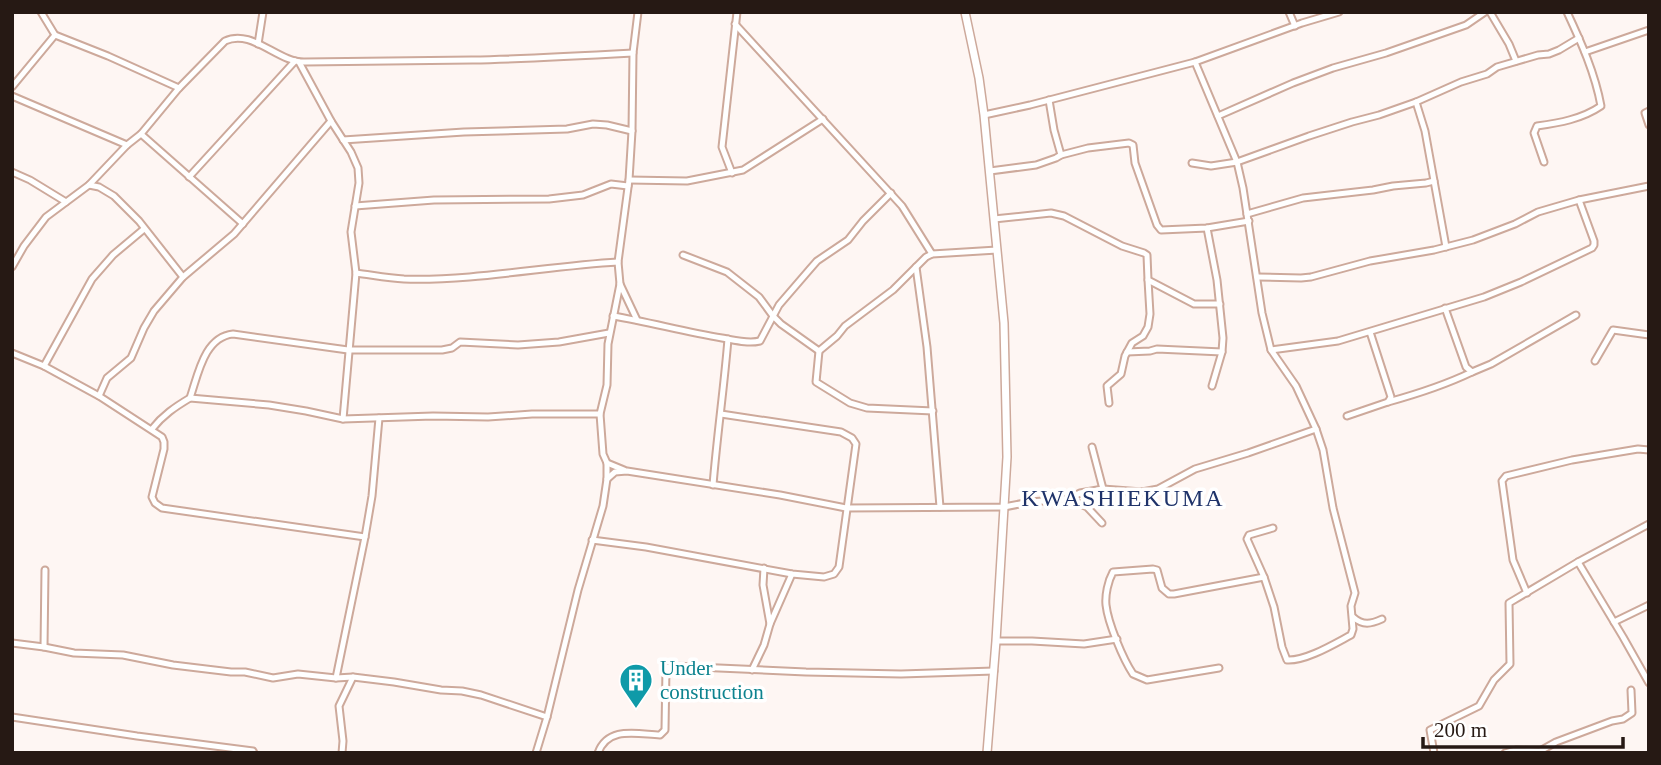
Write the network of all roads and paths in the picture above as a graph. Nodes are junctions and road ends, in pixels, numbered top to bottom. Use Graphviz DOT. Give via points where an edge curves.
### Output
graph roads {
  1 [pos="41,12"];
  2 [pos="263,12"];
  3 [pos="638,12"];
  4 [pos="737,12"];
  5 [pos="965,12"];
  6 [pos="1289,12"];
  7 [pos="1339,12"];
  8 [pos="1485,12"];
  9 [pos="1490,12"];
  10 [pos="1567,12"];
  11 [pos="735,24"];
  12 [pos="1295,26"];
  13 [pos="1649,30"];
  14 [pos="55,35"];
  15 [pos="1579,38"];
  16 [pos="258,44"];
  17 [pos="1585,52"];
  18 [pos="633,53"];
  19 [pos="1516,61"];
  20 [pos="297,62"];
  21 [pos="1195,62"];
  22 [pos="12,75"];
  23 [pos="18,80"];
  24 [pos="12,87"];
  25 [pos="179,88"];
  26 [pos="12,96"];
  27 [pos="1049,100"];
  28 [pos="1416,102"];
  29 [pos="1649,111"];
  30 [pos="984,115"];
  31 [pos="1217,116"];
  32 [pos="823,119"];
  33 [pos="331,121"];
  34 [pos="1649,125"];
  35 [pos="632,131"];
  36 [pos="141,134"];
  37 [pos="343,140"];
  38 [pos="127,145"];
  39 [pos="1061,155"];
  40 [pos="1237,162"];
  41 [pos="1544,162"];
  42 [pos="1192,163"];
  43 [pos="990,171"];
  44 [pos="12,173"];
  45 [pos="732,173"];
  46 [pos="190,177"];
  47 [pos="1434,181"];
  48 [pos="629,183"];
  49 [pos="89,185"];
  50 [pos="1649,187"];
  51 [pos="891,193"];
  52 [pos="1579,200"];
  53 [pos="66,202"];
  54 [pos="355,206"];
  55 [pos="1247,214"];
  56 [pos="994,219"];
  57 [pos="1249,221"];
  58 [pos="243,224"];
  59 [pos="1207,228"];
  60 [pos="144,229"];
  61 [pos="1446,247"];
  62 [pos="998,250"];
  63 [pos="932,254"];
  64 [pos="683,255"];
  65 [pos="618,262"];
  66 [pos="12,267"];
  67 [pos="916,267"];
  68 [pos="356,273"];
  69 [pos="183,277"];
  70 [pos="1257,277"];
  71 [pos="1148,280"];
  72 [pos="620,284"];
  73 [pos="1220,304"];
  74 [pos="1445,309"];
  75 [pos="1576,315"];
  76 [pos="613,316"];
  77 [pos="772,316"];
  78 [pos="637,320"];
  79 [pos="1370,332"];
  80 [pos="610,333"];
  81 [pos="1649,335"];
  82 [pos="729,339"];
  83 [pos="348,350"];
  84 [pos="1271,350"];
  85 [pos="819,351"];
  86 [pos="1127,352"];
  87 [pos="1222,352"];
  88 [pos="12,353"];
  89 [pos="1595,361"];
  90 [pos="44,366"];
  91 [pos="1472,372"];
  92 [pos="1212,386"];
  93 [pos="99,396"];
  94 [pos="190,398"];
  95 [pos="1388,402"];
  96 [pos="1109,403"];
  97 [pos="933,411"];
  98 [pos="600,414"];
  99 [pos="721,414"];
  100 [pos="1347,416"];
  101 [pos="379,418"];
  102 [pos="343,419"];
  103 [pos="152,429"];
  104 [pos="1316,429"];
  105 [pos="1092,447"];
  106 [pos="1649,450"];
  107 [pos="607,464"];
  108 [pos="627,471"];
  109 [pos="607,479"];
  110 [pos="713,485"];
  111 [pos="1103,489"];
  112 [pos="1069,499"];
  113 [pos="940,507"];
  114 [pos="1004,507"];
  115 [pos="846,508"];
  116 [pos="1102,523"];
  117 [pos="1649,524"];
  118 [pos="1273,528"];
  119 [pos="365,537"];
  120 [pos="592,540"];
  121 [pos="1578,562"];
  122 [pos="764,568"];
  123 [pos="46,570"];
  124 [pos="792,574"];
  125 [pos="1264,577"];
  126 [pos="1527,593"];
  127 [pos="1649,605"];
  128 [pos="1352,615"];
  129 [pos="1382,620"];
  130 [pos="1614,622"];
  131 [pos="770,624"];
  132 [pos="1117,639"];
  133 [pos="996,641"];
  134 [pos="12,643"];
  135 [pos="44,647"];
  136 [pos="1219,668"];
  137 [pos="752,670"];
  138 [pos="994,671"];
  139 [pos="353,677"];
  140 [pos="336,678"];
  141 [pos="1649,682"];
  142 [pos="1631,690"];
  143 [pos="12,717"];
  144 [pos="547,717"];
  145 [pos="254,753"];
  146 [pos="342,753"];
  147 [pos="536,753"];
  148 [pos="597,753"];
  149 [pos="987,753"];
  150 [pos="1434,753"];
  151 [pos="1505,753"];
  1 -- 14 [label="street"];
  2 -- 16 [label="street"];
  3 -- 18 [label="street"];
  4 -- 11 [label="street"];
  5 -- 30 [label="street"];
  6 -- 12 [label="street"];
  7 -- 12 [label="street"];
  8 -- 31 [label="street" via="1466,25 1293,82"];
  9 -- 19 [label="street"];
  10 -- 15 [label="street"];
  11 -- 32 [label="street"];
  11 -- 45 [label="street" via="722,147"];
  12 -- 21 [label="street"];
  13 -- 17 [label="street"];
  14 -- 23 [label="street"];
  14 -- 25 [label="street"];
  15 -- 17 [label="street"];
  15 -- 19 [label="street" via="1559,50"];
  16 -- 20 [label="street"];
  16 -- 25 [label="street" via="233,37 225,41"];
  17 -- 41 [label="street" via="1601,106 1589,114 1537,126 1534,133"];
  18 -- 20 [label="street"];
  18 -- 35 [label="street"];
  19 -- 28 [label="street"];
  20 -- 33 [label="street"];
  20 -- 46 [label="street"];
  21 -- 27 [label="street"];
  21 -- 31 [label="street"];
  22 -- 23 [label="street"];
  23 -- 24 [label="street"];
  25 -- 36 [label="street"];
  26 -- 38 [label="street"];
  27 -- 30 [label="street"];
  27 -- 39 [label="street"];
  28 -- 40 [label="street"];
  28 -- 47 [label="street"];
  29 -- 34 [label="street" via="1645,113"];
  30 -- 43 [label="street"];
  31 -- 40 [label="street"];
  32 -- 45 [label="street" via="750,167"];
  32 -- 51 [label="street"];
  33 -- 37 [label="street"];
  33 -- 58 [label="street"];
  35 -- 37 [label="street" via="593,124"];
  35 -- 48 [label="street"];
  36 -- 38 [label="street"];
  36 -- 46 [label="street"];
  37 -- 54 [label="street" via="358,168"];
  38 -- 49 [label="street"];
  39 -- 43 [label="street" via="1036,165"];
  39 -- 59 [label="street" via="1133,145 1135,163 1161,230"];
  40 -- 42 [label="street"];
  40 -- 55 [label="street"];
  43 -- 56 [label="street"];
  44 -- 53 [label="street"];
  45 -- 48 [label="street" via="687,181"];
  46 -- 58 [label="street"];
  47 -- 55 [label="street" via="1304,198"];
  47 -- 61 [label="street"];
  48 -- 54 [label="street" via="549,199"];
  48 -- 65 [label="street"];
  49 -- 53 [label="street"];
  49 -- 60 [label="street" via="108,191"];
  50 -- 52 [label="street"];
  51 -- 63 [label="street"];
  51 -- 77 [label="street" via="848,240 813,265"];
  52 -- 61 [label="street"];
  52 -- 74 [label="street" via="1594,241 1592,248 1521,282"];
  53 -- 66 [label="street" via="46,217"];
  54 -- 68 [label="street" via="351,232"];
  55 -- 57 [label="street"];
  56 -- 62 [label="street"];
  56 -- 71 [label="street" via="1064,216 1147,255"];
  57 -- 59 [label="street"];
  57 -- 70 [label="street"];
  58 -- 69 [label="street"];
  59 -- 73 [label="street"];
  60 -- 69 [label="street"];
  60 -- 90 [label="street" via="92,279"];
  61 -- 70 [label="street" via="1311,277"];
  62 -- 63 [label="street"];
  62 -- 114 [label="street" via="1006,394"];
  63 -- 67 [label="street"];
  64 -- 77 [label="street" via="727,272 759,297"];
  65 -- 68 [label="street" via="424,279"];
  65 -- 72 [label="street"];
  67 -- 85 [label="street"];
  67 -- 97 [label="street"];
  68 -- 83 [label="street"];
  69 -- 93 [label="street" via="154,311 131,358 107,378"];
  70 -- 84 [label="street"];
  71 -- 73 [label="street" via="1194,304"];
  71 -- 86 [label="street" via="1147,327"];
  72 -- 76 [label="street"];
  72 -- 78 [label="street"];
  73 -- 87 [label="street"];
  74 -- 79 [label="street"];
  74 -- 91 [label="street" via="1466,367"];
  75 -- 91 [label="street"];
  76 -- 78 [label="street"];
  76 -- 80 [label="street"];
  77 -- 82 [label="street" via="760,341"];
  77 -- 85 [label="street"];
  78 -- 82 [label="street"];
  79 -- 84 [label="street"];
  79 -- 95 [label="street" via="1391,397"];
  80 -- 83 [label="street" via="517,345 460,342 442,350"];
  80 -- 98 [label="street"];
  81 -- 89 [label="street" via="1613,330"];
  82 -- 99 [label="street"];
  83 -- 94 [label="street" via="225,335 214,342 204,359"];
  83 -- 102 [label="street"];
  84 -- 104 [label="street" via="1296,386"];
  85 -- 97 [label="street" via="816,382 850,403"];
  86 -- 87 [label="street"];
  86 -- 96 [label="street" via="1121,374 1107,386"];
  87 -- 92 [label="street"];
  88 -- 90 [label="street"];
  90 -- 93 [label="street"];
  91 -- 95 [label="street"];
  93 -- 103 [label="street"];
  94 -- 102 [label="street" via="269,405"];
  94 -- 103 [label="street" via="172,408"];
  95 -- 100 [label="street"];
  97 -- 113 [label="street"];
  98 -- 101 [label="street"];
  98 -- 107 [label="street"];
  99 -- 110 [label="street"];
  99 -- 115 [label="street" via="848,435 856,444"];
  101 -- 102 [label="street"];
  101 -- 119 [label="street"];
  103 -- 119 [label="street" via="164,442 152,497 162,508"];
  104 -- 111 [label="street" via="1195,470 1158,489"];
  104 -- 128 [label="street" via="1355,593"];
  105 -- 111 [label="street"];
  106 -- 126 [label="street" via="1572,460 1502,481 1513,560"];
  107 -- 108 [label="street"];
  107 -- 109 [label="street"];
  108 -- 109 [label="street" via="615,472"];
  108 -- 110 [label="street"];
  109 -- 120 [label="street"];
  110 -- 115 [label="street"];
  111 -- 112 [label="street"];
  112 -- 114 [label="street"];
  112 -- 116 [label="street" via="1087,507"];
  113 -- 114 [label="street"];
  113 -- 115 [label="street"];
  114 -- 133 [label="street"];
  115 -- 124 [label="street" via="837,571 824,577"];
  117 -- 121 [label="street"];
  118 -- 125 [label="street" via="1247,539"];
  119 -- 140 [label="street"];
  120 -- 122 [label="street"];
  120 -- 144 [label="street"];
  121 -- 126 [label="street"];
  121 -- 130 [label="street"];
  122 -- 124 [label="street"];
  122 -- 131 [label="street"];
  123 -- 135 [label="street"];
  124 -- 131 [label="street"];
  125 -- 128 [label="street" via="1287,660 1351,635"];
  125 -- 132 [label="street" via="1169,594 1161,588 1157,570 1113,572 1105,603"];
  126 -- 150 [label="street" via="1509,603 1510,664 1479,706 1430,730"];
  127 -- 130 [label="street"];
  128 -- 129 [label="street" via="1369,624"];
  130 -- 141 [label="street"];
  131 -- 137 [label="street"];
  132 -- 133 [label="street" via="1084,644"];
  132 -- 136 [label="street" via="1133,674 1143,679"];
  133 -- 138 [label="street"];
  134 -- 135 [label="street"];
  135 -- 140 [label="street" via="273,678 298,674"];
  137 -- 138 [label="street"];
  137 -- 148 [label="street" via="666,668 663,733 616,734 604,740"];
  138 -- 149 [label="street"];
  139 -- 140 [label="street"];
  139 -- 144 [label="street" via="462,691"];
  139 -- 146 [label="street" via="339,706"];
  142 -- 151 [label="street" via="1632,713 1623,719 1541,751"];
  143 -- 145 [label="street"];
  144 -- 147 [label="street"];
}
